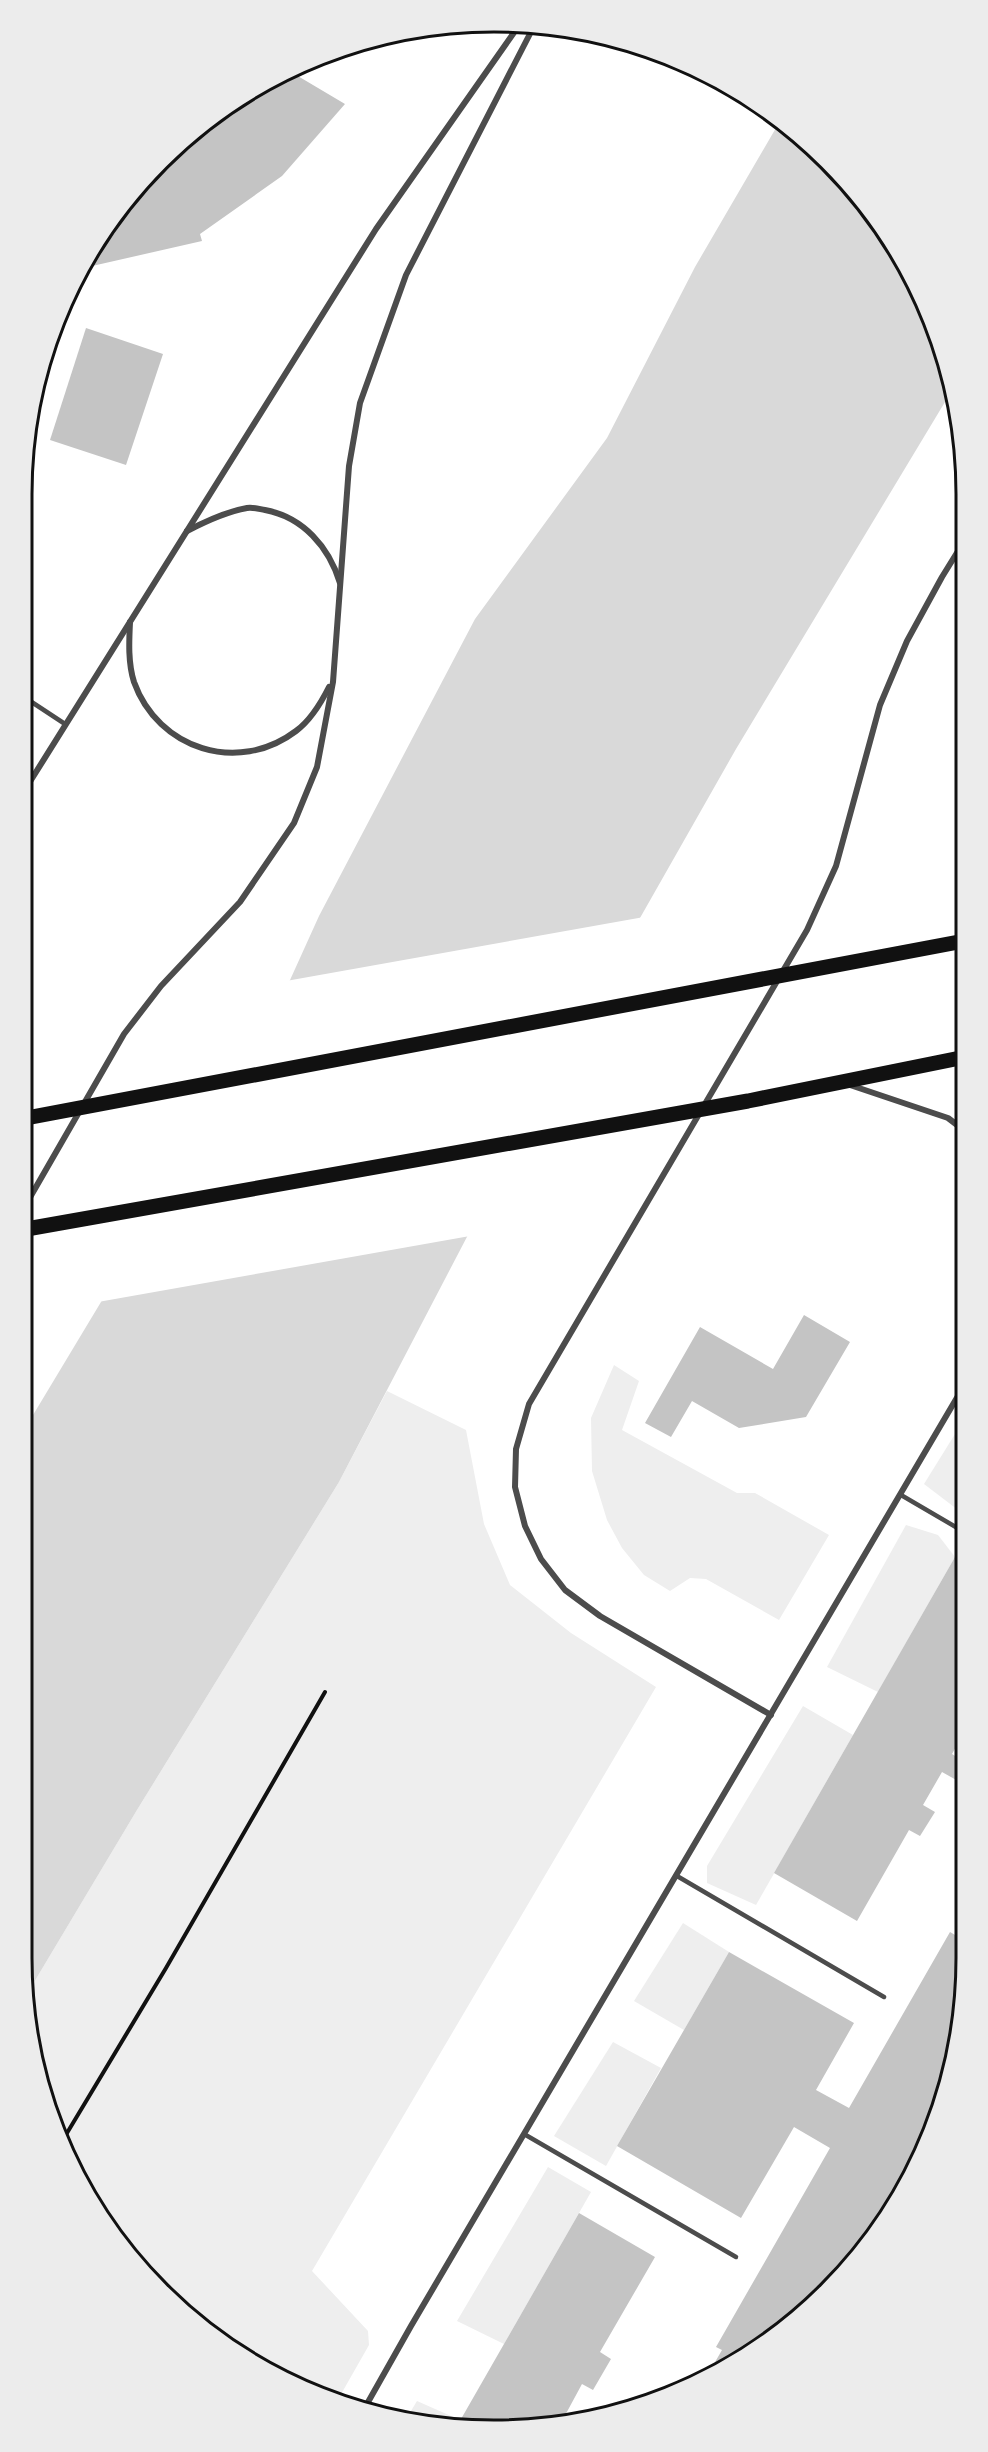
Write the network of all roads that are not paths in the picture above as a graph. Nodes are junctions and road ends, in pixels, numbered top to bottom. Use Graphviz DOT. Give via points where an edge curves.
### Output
graph roads {
  1 [pos="514,32"];
  2 [pos="530,33"];
  3 [pos="186,531"];
  4 [pos="956,554"];
  5 [pos="341,586"];
  6 [pos="130,621"];
  7 [pos="333,682"];
  8 [pos="32,702"];
  9 [pos="65,724"];
  10 [pos="32,778"];
  11 [pos="956,943"];
  12 [pos="956,1059"];
  13 [pos="841,1082"];
  14 [pos="32,1117"];
  15 [pos="956,1124"];
  16 [pos="32,1193"];
  17 [pos="32,1228"];
  18 [pos="956,1400"];
  19 [pos="901,1495"];
  20 [pos="956,1527"];
  21 [pos="771,1715"];
  22 [pos="677,1876"];
  23 [pos="884,1997"];
  24 [pos="524,2134"];
  25 [pos="736,2257"];
  26 [pos="368,2403"];
  1 -- 3 [label="street" via="376,229"];
  2 -- 5 [label="street" via="405,275 360,402 349,466"];
  3 -- 5 [label="street" via="218,515 250,507 278,513 300,525 320,543 334,562"];
  3 -- 6 [label="street"];
  4 -- 21 [label="street" via="907,641 880,705 836,866 807,930 529,1404 516,1449 515,1487 525,1526 541,1559 565,1590 600,1616"];
  5 -- 7 [label="street"];
  6 -- 7 [label="street" via="129,652 143,701 156,721 192,746 244,753 268,746 296,731 318,709"];
  6 -- 9 [label="street"];
  7 -- 16 [label="street" via="317,767 294,823 240,902 161,986 124,1034"];
  8 -- 9 [label="lane"];
  9 -- 10 [label="street"];
  11 -- 14 [label="main road"];
  12 -- 13 [label="main road"];
  13 -- 15 [label="street"];
  13 -- 17 [label="main road"];
  18 -- 19 [label="street"];
  19 -- 20 [label="lane"];
  19 -- 21 [label="street"];
  21 -- 22 [label="street"];
  22 -- 23 [label="lane"];
  22 -- 24 [label="street"];
  24 -- 25 [label="lane"];
  24 -- 26 [label="street"];
}
